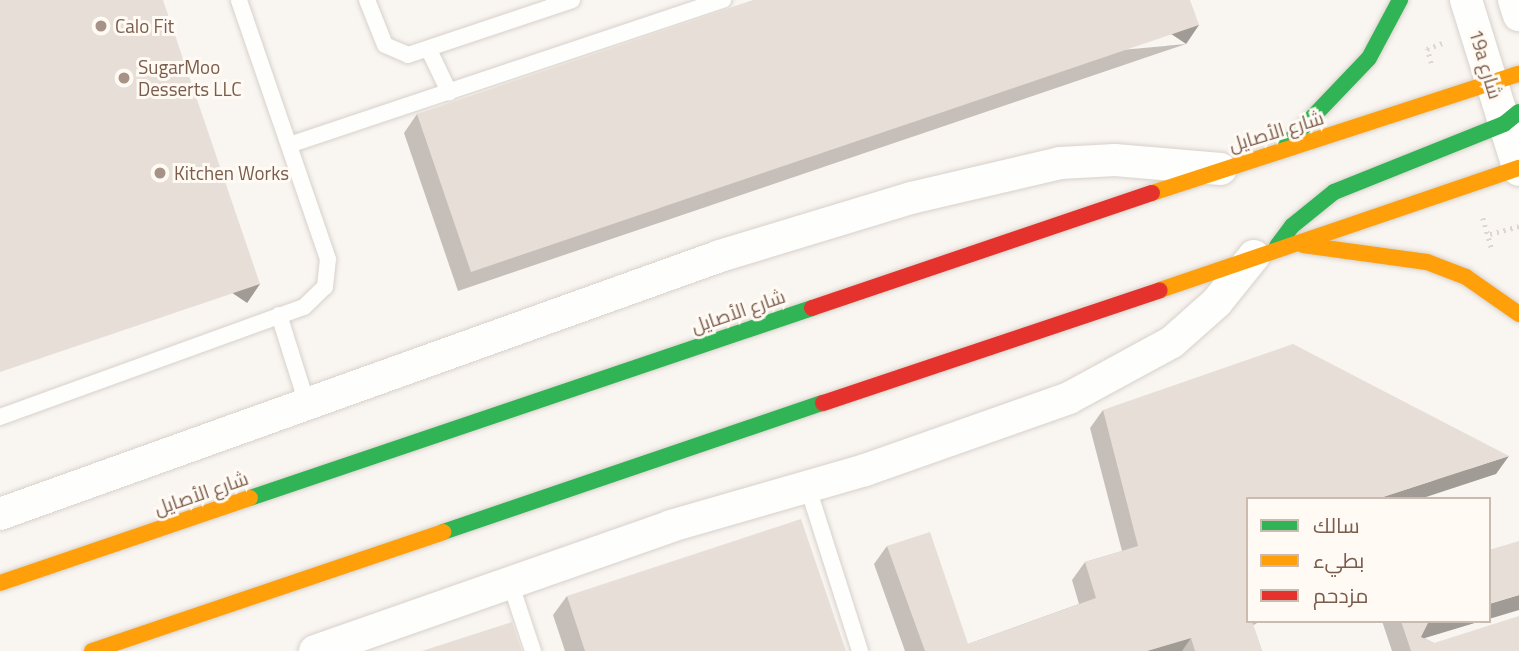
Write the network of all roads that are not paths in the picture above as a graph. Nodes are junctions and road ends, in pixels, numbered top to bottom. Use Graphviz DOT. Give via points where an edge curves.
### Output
graph roads {
  1 [pos="239,0"];
  2 [pos="367,0"];
  3 [pos="572,0"];
  4 [pos="723,0"];
  5 [pos="1400,0"];
  6 [pos="1466,0"];
  7 [pos="1514,0"];
  8 [pos="1519,15"];
  9 [pos="429,50"];
  10 [pos="1505,79"];
  11 [pos="449,92"];
  12 [pos="1512,118"];
  13 [pos="289,145"];
  14 [pos="1279,152"];
  15 [pos="1519,168"];
  16 [pos="1223,169"];
  17 [pos="1274,249"];
  18 [pos="1519,314"];
  19 [pos="279,315"];
  20 [pos="308,407"];
  21 [pos="0,417"];
  22 [pos="808,488"];
  23 [pos="0,514"];
  24 [pos="0,583"];
  25 [pos="511,585"];
  26 [pos="92,651"];
  27 [pos="315,651"];
  28 [pos="533,651"];
  29 [pos="860,651"];
  1 -- 13 [label="lane"];
  2 -- 9 [label="lane" via="380,35 393,52 408,55"];
  3 -- 9 [label="lane"];
  4 -- 11 [label="lane"];
  5 -- 14 [label="main road" via="1369,58"];
  6 -- 10 [label="street, 19a شارع"];
  7 -- 8 [label="street"];
  9 -- 11 [label="lane"];
  10 -- 12 [label="street, 19a شارع"];
  10 -- 14 [label="main road, شارع الأصايل"];
  11 -- 13 [label="lane"];
  12 -- 15 [label="street, 19a شارع"];
  12 -- 17 [label="main road" via="1335,192 1292,226"];
  13 -- 19 [label="lane" via="329,268 320,296"];
  14 -- 16 [label="main road, شارع الأصايل"];
  15 -- 17 [label="main road"];
  16 -- 20 [label="street" via="1115,160 1006,172 720,256"];
  16 -- 24 [label="main road, شارع الأصايل"];
  17 -- 18 [label="main road" via="1427,262 1466,277"];
  17 -- 22 [label="street" via="1181,334 1121,373 1014,418"];
  17 -- 26 [label="main road"];
  19 -- 20 [label="lane"];
  19 -- 21 [label="lane"];
  20 -- 23 [label="street"];
  22 -- 25 [label="street" via="671,526"];
  22 -- 29 [label="lane"];
  25 -- 27 [label="street"];
  25 -- 28 [label="lane"];
}
